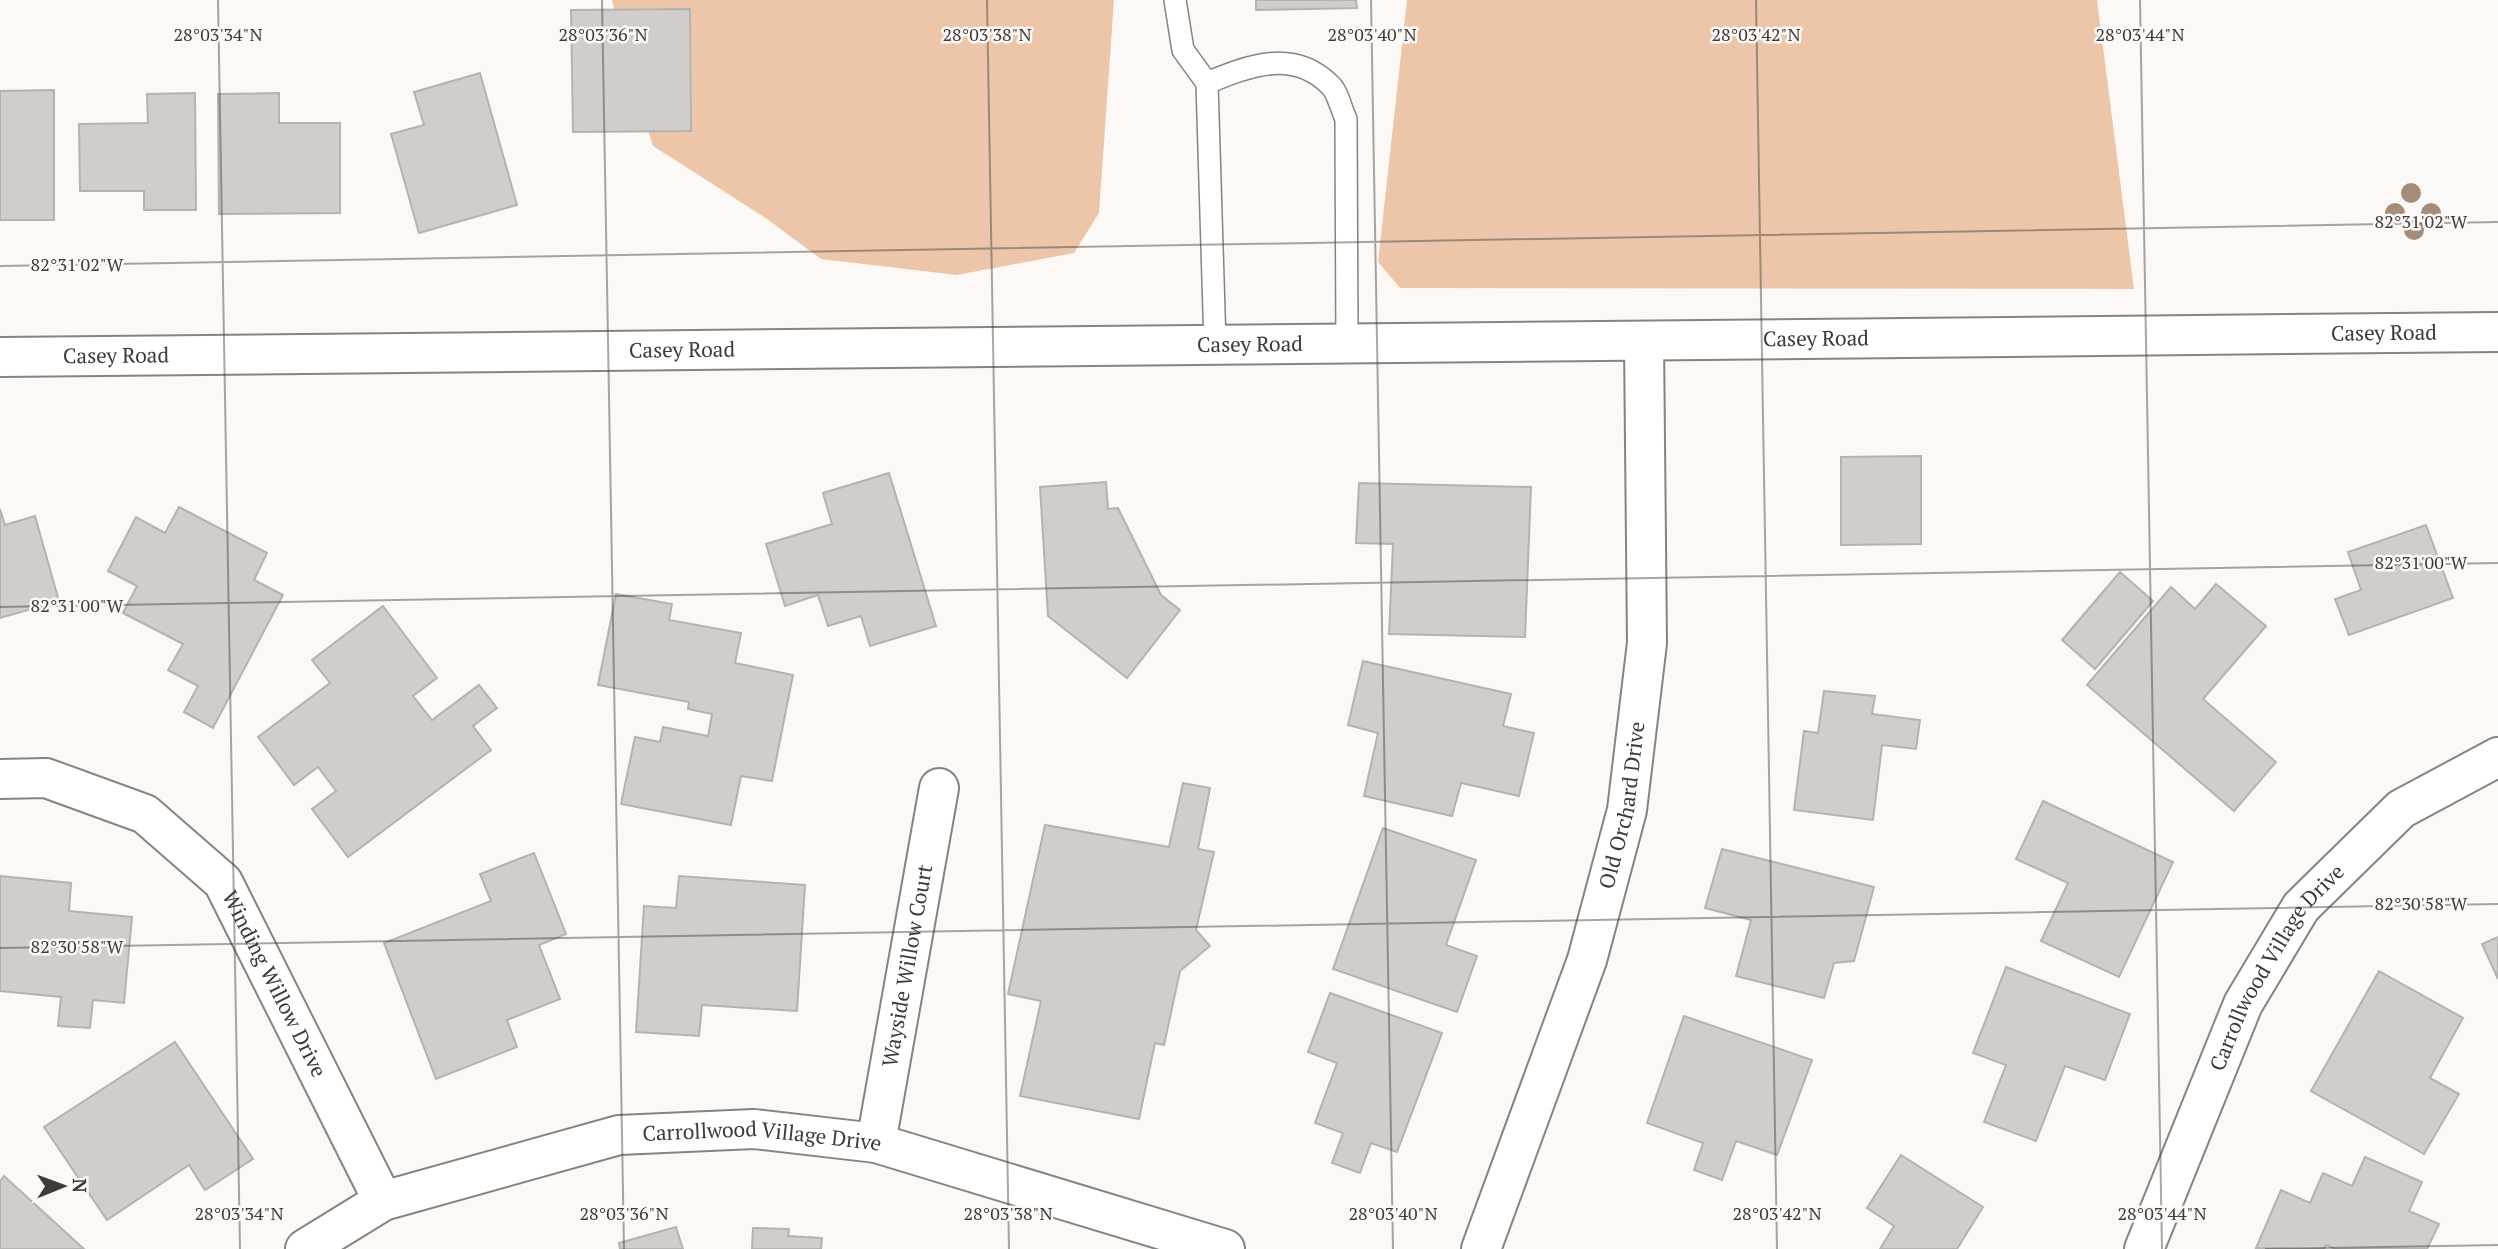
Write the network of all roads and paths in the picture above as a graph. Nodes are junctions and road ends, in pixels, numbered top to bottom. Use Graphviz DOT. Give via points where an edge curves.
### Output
graph roads {
  1 [pos="1175,0"];
  2 [pos="1207,83"];
  3 [pos="2498,332"];
  4 [pos="1644,341"];
  5 [pos="1347,343"];
  6 [pos="1215,345"];
  7 [pos="0,357"];
  8 [pos="2498,757"];
  9 [pos="0,779"];
  10 [pos="939,788"];
  11 [pos="876,1143"];
  12 [pos="383,1201"];
  13 [pos="305,1249"];
  14 [pos="1225,1249"];
  15 [pos="1481,1249"];
  16 [pos="2144,1249"];
  1 -- 2 [label="lane" via="1183,50"];
  2 -- 5 [label="lane" via="1241,68 1281,62 1311,72 1332,86 1346,119"];
  2 -- 6 [label="lane"];
  3 -- 4 [label="street, Casey Road"];
  4 -- 5 [label="street, Casey Road"];
  4 -- 15 [label="street, Old Orchard Drive" via="1647,643 1628,810 1587,960"];
  5 -- 6 [label="street, Casey Road"];
  6 -- 7 [label="street, Casey Road"];
  8 -- 16 [label="street, Carrollwood Village Drive" via="2401,809 2301,907 2242,1004"];
  9 -- 12 [label="street, Winding Willow Drive" via="47,778 145,814 223,882"];
  10 -- 11 [label="street, Wayside Willow Court"];
  11 -- 12 [label="street, Carrollwood Village Drive" via="754,1129 620,1135"];
  11 -- 14 [label="street, Carrollwood Village Drive"];
  12 -- 13 [label="street, Carrollwood Village Drive"];
}
